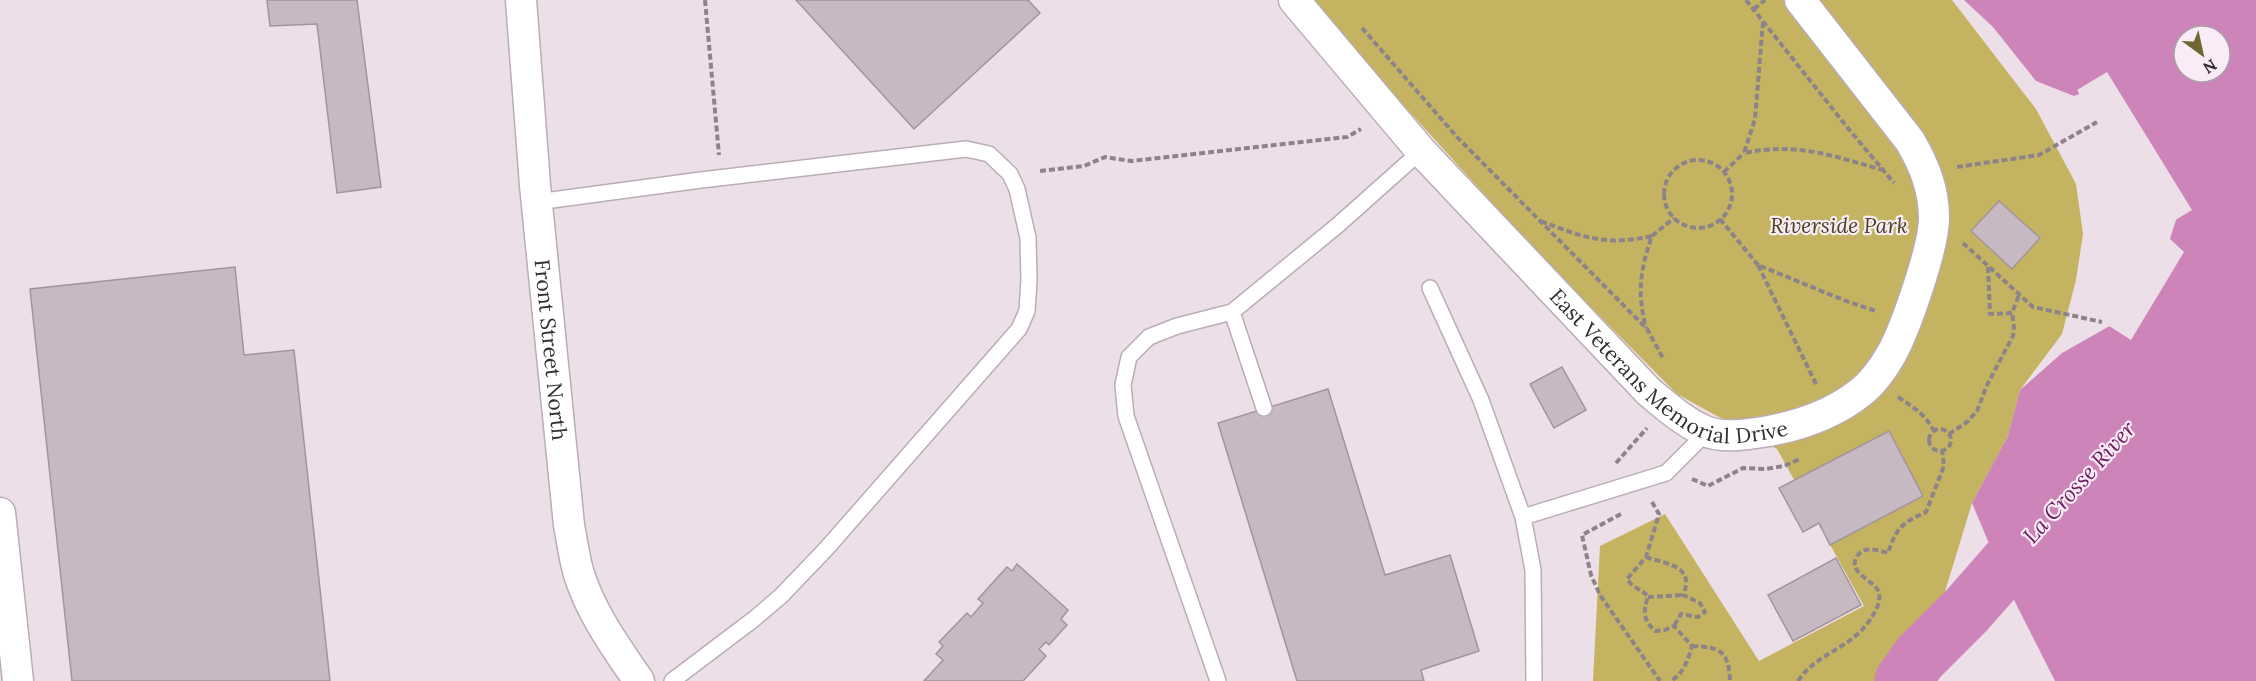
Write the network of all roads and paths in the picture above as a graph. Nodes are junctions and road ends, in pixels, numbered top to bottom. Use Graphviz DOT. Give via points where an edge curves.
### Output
graph roads {
  1 [pos="520,0"];
  2 [pos="705,0"];
  3 [pos="1294,0"];
  4 [pos="1746,0"];
  5 [pos="1765,0"];
  6 [pos="1800,0"];
  7 [pos="1754,9"];
  8 [pos="1763,22"];
  9 [pos="1360,25"];
  10 [pos="2097,122"];
  11 [pos="1361,129"];
  12 [pos="1421,151"];
  13 [pos="1744,153"];
  14 [pos="1883,170"];
  15 [pos="1040,171"];
  16 [pos="1724,172"];
  17 [pos="1955,176"];
  18 [pos="721,178"];
  19 [pos="1898,187"];
  20 [pos="537,202"];
  21 [pos="1674,218"];
  22 [pos="1720,219"];
  23 [pos="1538,220"];
  24 [pos="1652,236"];
  25 [pos="1955,237"];
  26 [pos="1758,265"];
  27 [pos="1988,267"];
  28 [pos="1430,288"];
  29 [pos="2019,294"];
  30 [pos="1232,312"];
  31 [pos="2012,313"];
  32 [pos="1905,321"];
  33 [pos="2102,322"];
  34 [pos="1647,329"];
  35 [pos="1665,361"];
  36 [pos="1905,392"];
  37 [pos="1900,399"];
  38 [pos="1893,405"];
  39 [pos="1264,408"];
  40 [pos="1829,412"];
  41 [pos="1647,427"];
  42 [pos="1934,431"];
  43 [pos="1707,432"];
  44 [pos="1949,434"];
  45 [pos="1942,450"];
  46 [pos="1804,457"];
  47 [pos="1689,478"];
  48 [pos="1587,497"];
  49 [pos="1650,498"];
  50 [pos="1631,509"];
  51 [pos="0,513"];
  52 [pos="1522,517"];
  53 [pos="1646,557"];
  54 [pos="1683,595"];
  55 [pos="1648,597"];
  56 [pos="1674,626"];
  57 [pos="7,636"];
  58 [pos="1692,646"];
  59 [pos="18,681"];
  60 [pos="639,681"];
  61 [pos="672,681"];
  62 [pos="1218,681"];
  63 [pos="1534,681"];
  64 [pos="1660,681"];
  65 [pos="1670,681"];
  66 [pos="1730,681"];
  67 [pos="1798,681"];
  1 -- 20 [label="street, Front Street North"];
  2 -- 18 [label="path"];
  3 -- 12 [label="street, East Veterans Memorial Drive"];
  4 -- 7 [label="path"];
  5 -- 7 [label="path"];
  6 -- 32 [label="street, East Veterans Memorial Drive" via="1910,141 1929,179 1934,220 1931,239"];
  7 -- 8 [label="path"];
  8 -- 13 [label="path" via="1755,119"];
  8 -- 14 [label="path"];
  9 -- 23 [label="path" via="1457,137"];
  10 -- 17 [label="path" via="2039,155 1954,167"];
  11 -- 15 [label="path" via="1347,137 1131,161 1105,157 1084,166"];
  12 -- 30 [label="lane"];
  12 -- 43 [label="street, East Veterans Memorial Drive" via="1649,393"];
  13 -- 14 [label="path" via="1769,148 1805,150"];
  13 -- 16 [label="path"];
  14 -- 19 [label="path"];
  16 -- 21 [label="path" via="1716,165 1694,160 1675,169 1665,188 1667,209"];
  16 -- 22 [label="path" via="1731,201"];
  18 -- 20 [label="lane"];
  18 -- 61 [label="lane" via="966,149 989,154 1010,174 1017,189 1028,238 1028,311 1019,329 781,596"];
  20 -- 60 [label="street, Front Street North" via="569,525 578,572 609,637"];
  21 -- 22 [label="path" via="1702,228"];
  21 -- 24 [label="path"];
  22 -- 26 [label="path"];
  23 -- 24 [label="path" via="1591,239 1628,242"];
  23 -- 34 [label="path"];
  24 -- 34 [label="path" via="1639,287"];
  25 -- 27 [label="path"];
  26 -- 32 [label="path"];
  26 -- 40 [label="path"];
  27 -- 29 [label="path"];
  27 -- 31 [label="path" via="1990,314"];
  28 -- 52 [label="lane" via="1481,400"];
  29 -- 31 [label="path"];
  29 -- 33 [label="path" via="2033,307"];
  30 -- 39 [label="lane"];
  30 -- 62 [label="lane" via="1149,337 1129,357 1123,385 1126,416"];
  31 -- 44 [label="path" via="2013,336 1977,411"];
  32 -- 40 [label="street, East Veterans Memorial Drive" via="1893,351 1872,382"];
  34 -- 35 [label="path"];
  36 -- 37 [label="path"];
  37 -- 38 [label="path"];
  37 -- 42 [label="path" via="1919,411"];
  40 -- 43 [label="street, East Veterans Memorial Drive" via="1762,432"];
  41 -- 48 [label="path"];
  42 -- 44 [label="path" via="1941,429"];
  42 -- 45 [label="path" via="1929,436 1930,444"];
  43 -- 48 [label="lane" via="1666,473"];
  44 -- 45 [label="path" via="1950,444"];
  45 -- 67 [label="path" via="1944,466 1926,512 1904,522 1888,553 1871,549 1863,551 1855,561 1860,575 1880,594 1863,631 1809,668"];
  46 -- 47 [label="path" via="1784,466 1743,468 1708,486"];
  48 -- 52 [label="lane"];
  49 -- 53 [label="path" via="1659,514"];
  50 -- 64 [label="path" via="1582,535 1600,595"];
  51 -- 57 [label="street"];
  52 -- 63 [label="lane" via="1533,570"];
  53 -- 54 [label="path" via="1677,566 1686,577"];
  53 -- 55 [label="path" via="1627,579"];
  54 -- 55 [label="path"];
  54 -- 56 [label="path" via="1700,603 1705,612 1698,617 1681,614"];
  55 -- 56 [label="path" via="1646,623 1655,631"];
  56 -- 58 [label="path"];
  57 -- 59 [label="street"];
  58 -- 65 [label="path" via="1682,671"];
  58 -- 66 [label="path" via="1713,647 1720,652 1728,662"];
}
